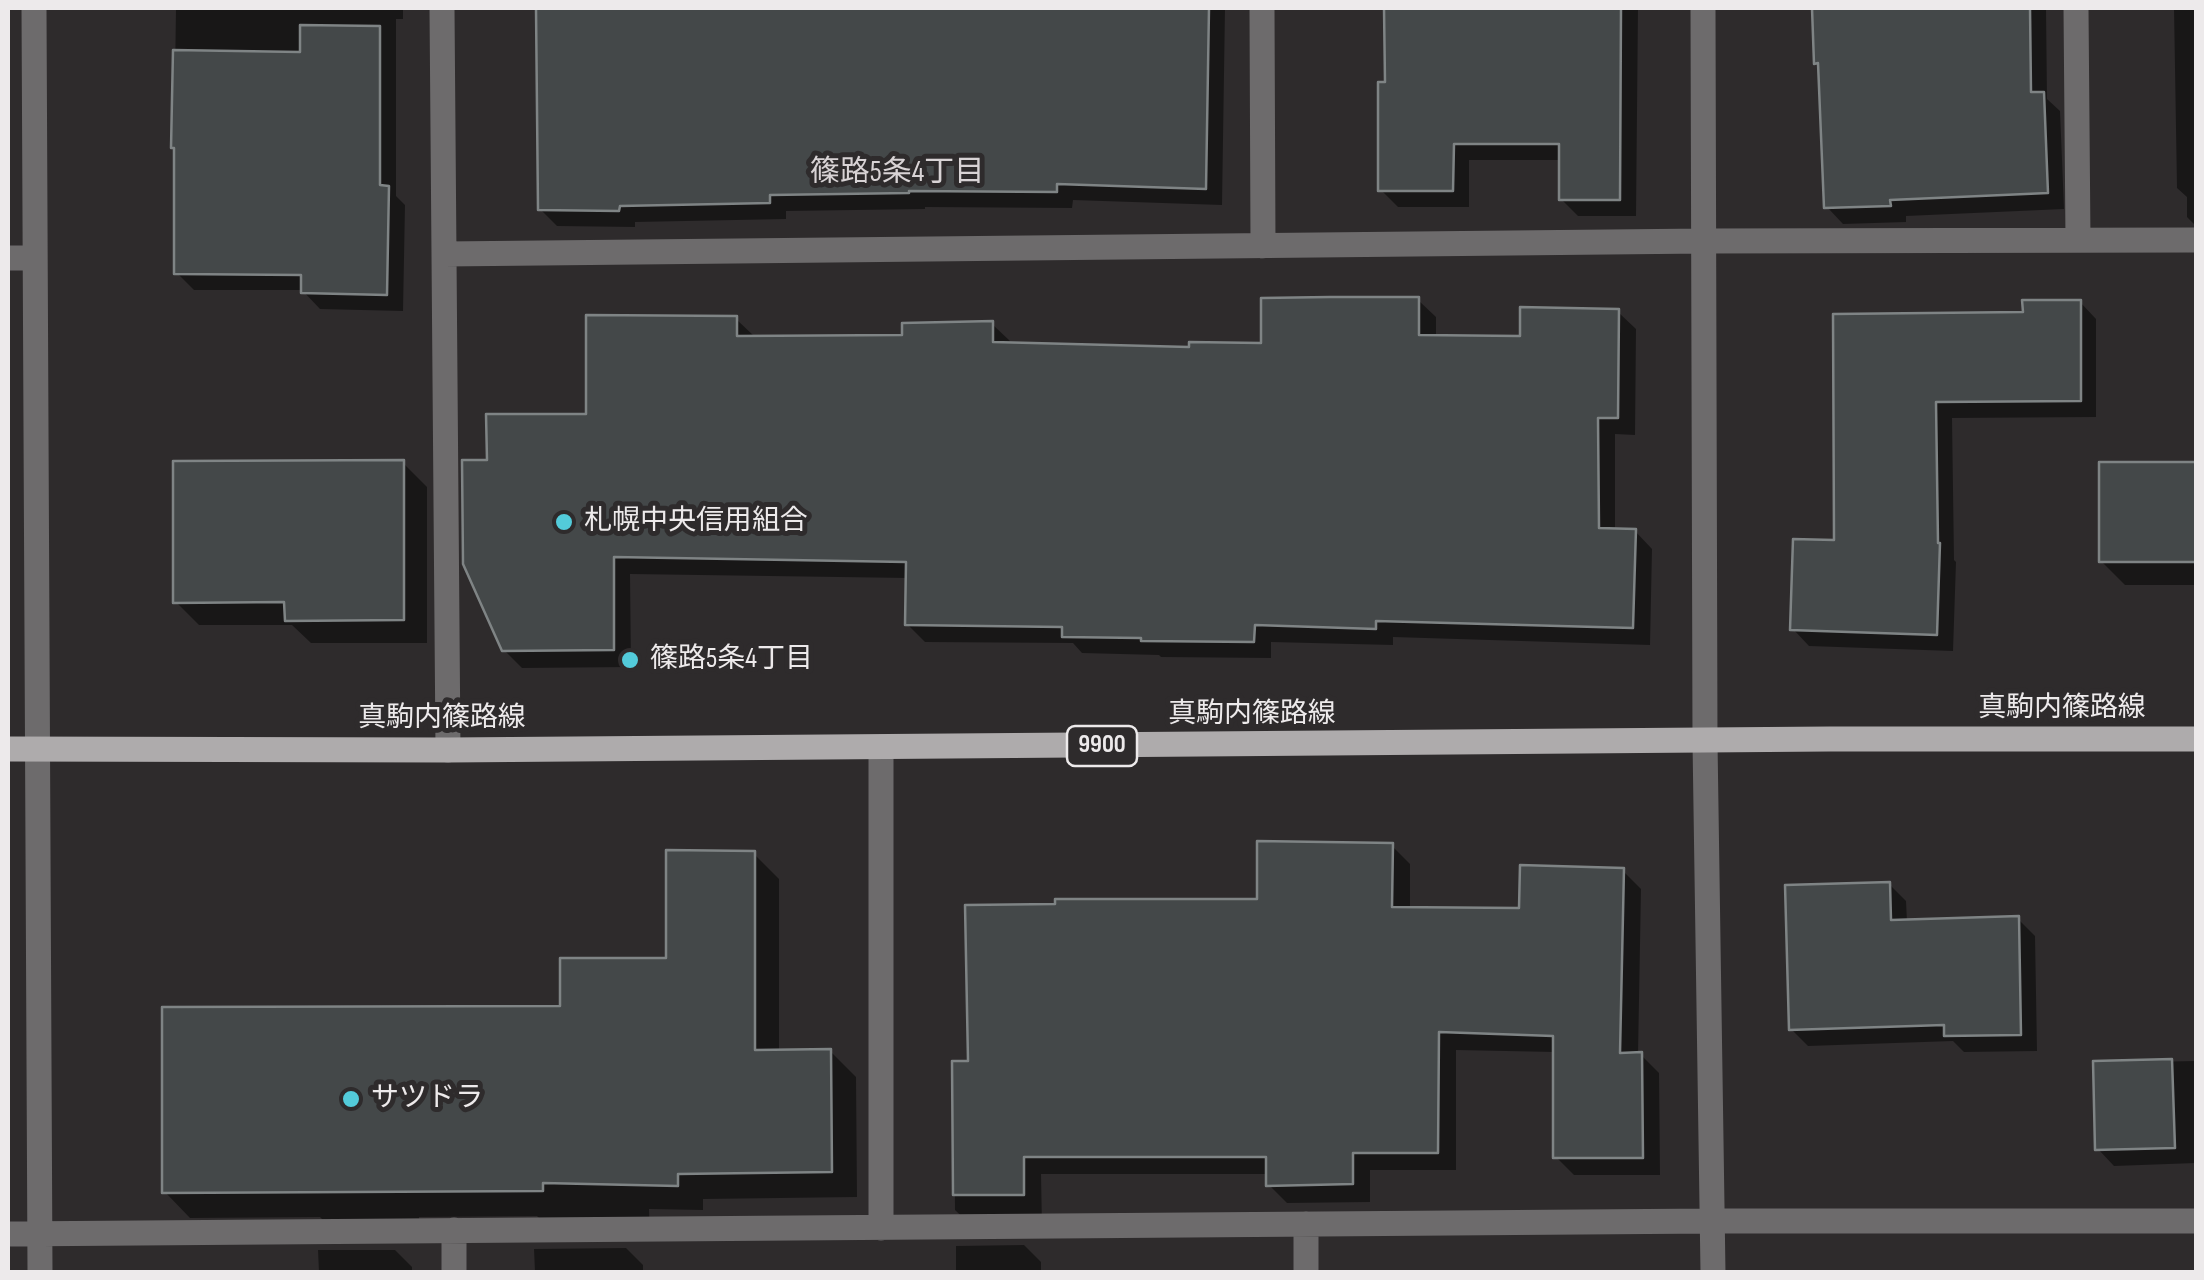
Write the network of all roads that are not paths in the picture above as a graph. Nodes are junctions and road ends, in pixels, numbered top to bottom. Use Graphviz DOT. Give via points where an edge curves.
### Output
graph roads {
  1 [pos="34,8"];
  2 [pos="442,8"];
  3 [pos="1262,8"];
  4 [pos="1703,8"];
  5 [pos="2076,8"];
  6 [pos="2078,240"];
  7 [pos="2196,240"];
  8 [pos="1704,241"];
  9 [pos="1263,246"];
  10 [pos="444,254"];
  11 [pos="8,258"];
  12 [pos="35,258"];
  13 [pos="2196,739"];
  14 [pos="1704,742"];
  15 [pos="880,747"];
  16 [pos="38,748"];
  17 [pos="8,749"];
  18 [pos="448,750"];
  19 [pos="1713,1221"];
  20 [pos="2196,1221"];
  21 [pos="1306,1224"];
  22 [pos="882,1228"];
  23 [pos="454,1230"];
  24 [pos="8,1234"];
  25 [pos="40,1234"];
  26 [pos="40,1272"];
  27 [pos="454,1272"];
  28 [pos="1306,1272"];
  29 [pos="1713,1272"];
  1 -- 12 [label="street"];
  2 -- 10 [label="street"];
  3 -- 9 [label="street"];
  4 -- 8 [label="street"];
  5 -- 6 [label="street"];
  6 -- 7 [label="street"];
  6 -- 8 [label="street"];
  8 -- 9 [label="street"];
  8 -- 14 [label="street"];
  9 -- 10 [label="street"];
  10 -- 18 [label="street"];
  11 -- 12 [label="street"];
  12 -- 16 [label="street"];
  13 -- 14 [label="main road, 真駒内篠路線 / 9900"];
  14 -- 15 [label="main road, 真駒内篠路線 / 9900"];
  14 -- 19 [label="street"];
  15 -- 18 [label="main road, 真駒内篠路線 / 9900"];
  15 -- 22 [label="street"];
  16 -- 17 [label="main road, 真駒内篠路線 / 9900"];
  16 -- 18 [label="main road, 真駒内篠路線 / 9900"];
  16 -- 25 [label="street"];
  19 -- 20 [label="street"];
  19 -- 21 [label="street"];
  19 -- 29 [label="street"];
  21 -- 22 [label="street"];
  21 -- 28 [label="street"];
  22 -- 23 [label="street"];
  23 -- 25 [label="street"];
  23 -- 27 [label="street"];
  24 -- 25 [label="street"];
  25 -- 26 [label="street"];
}
